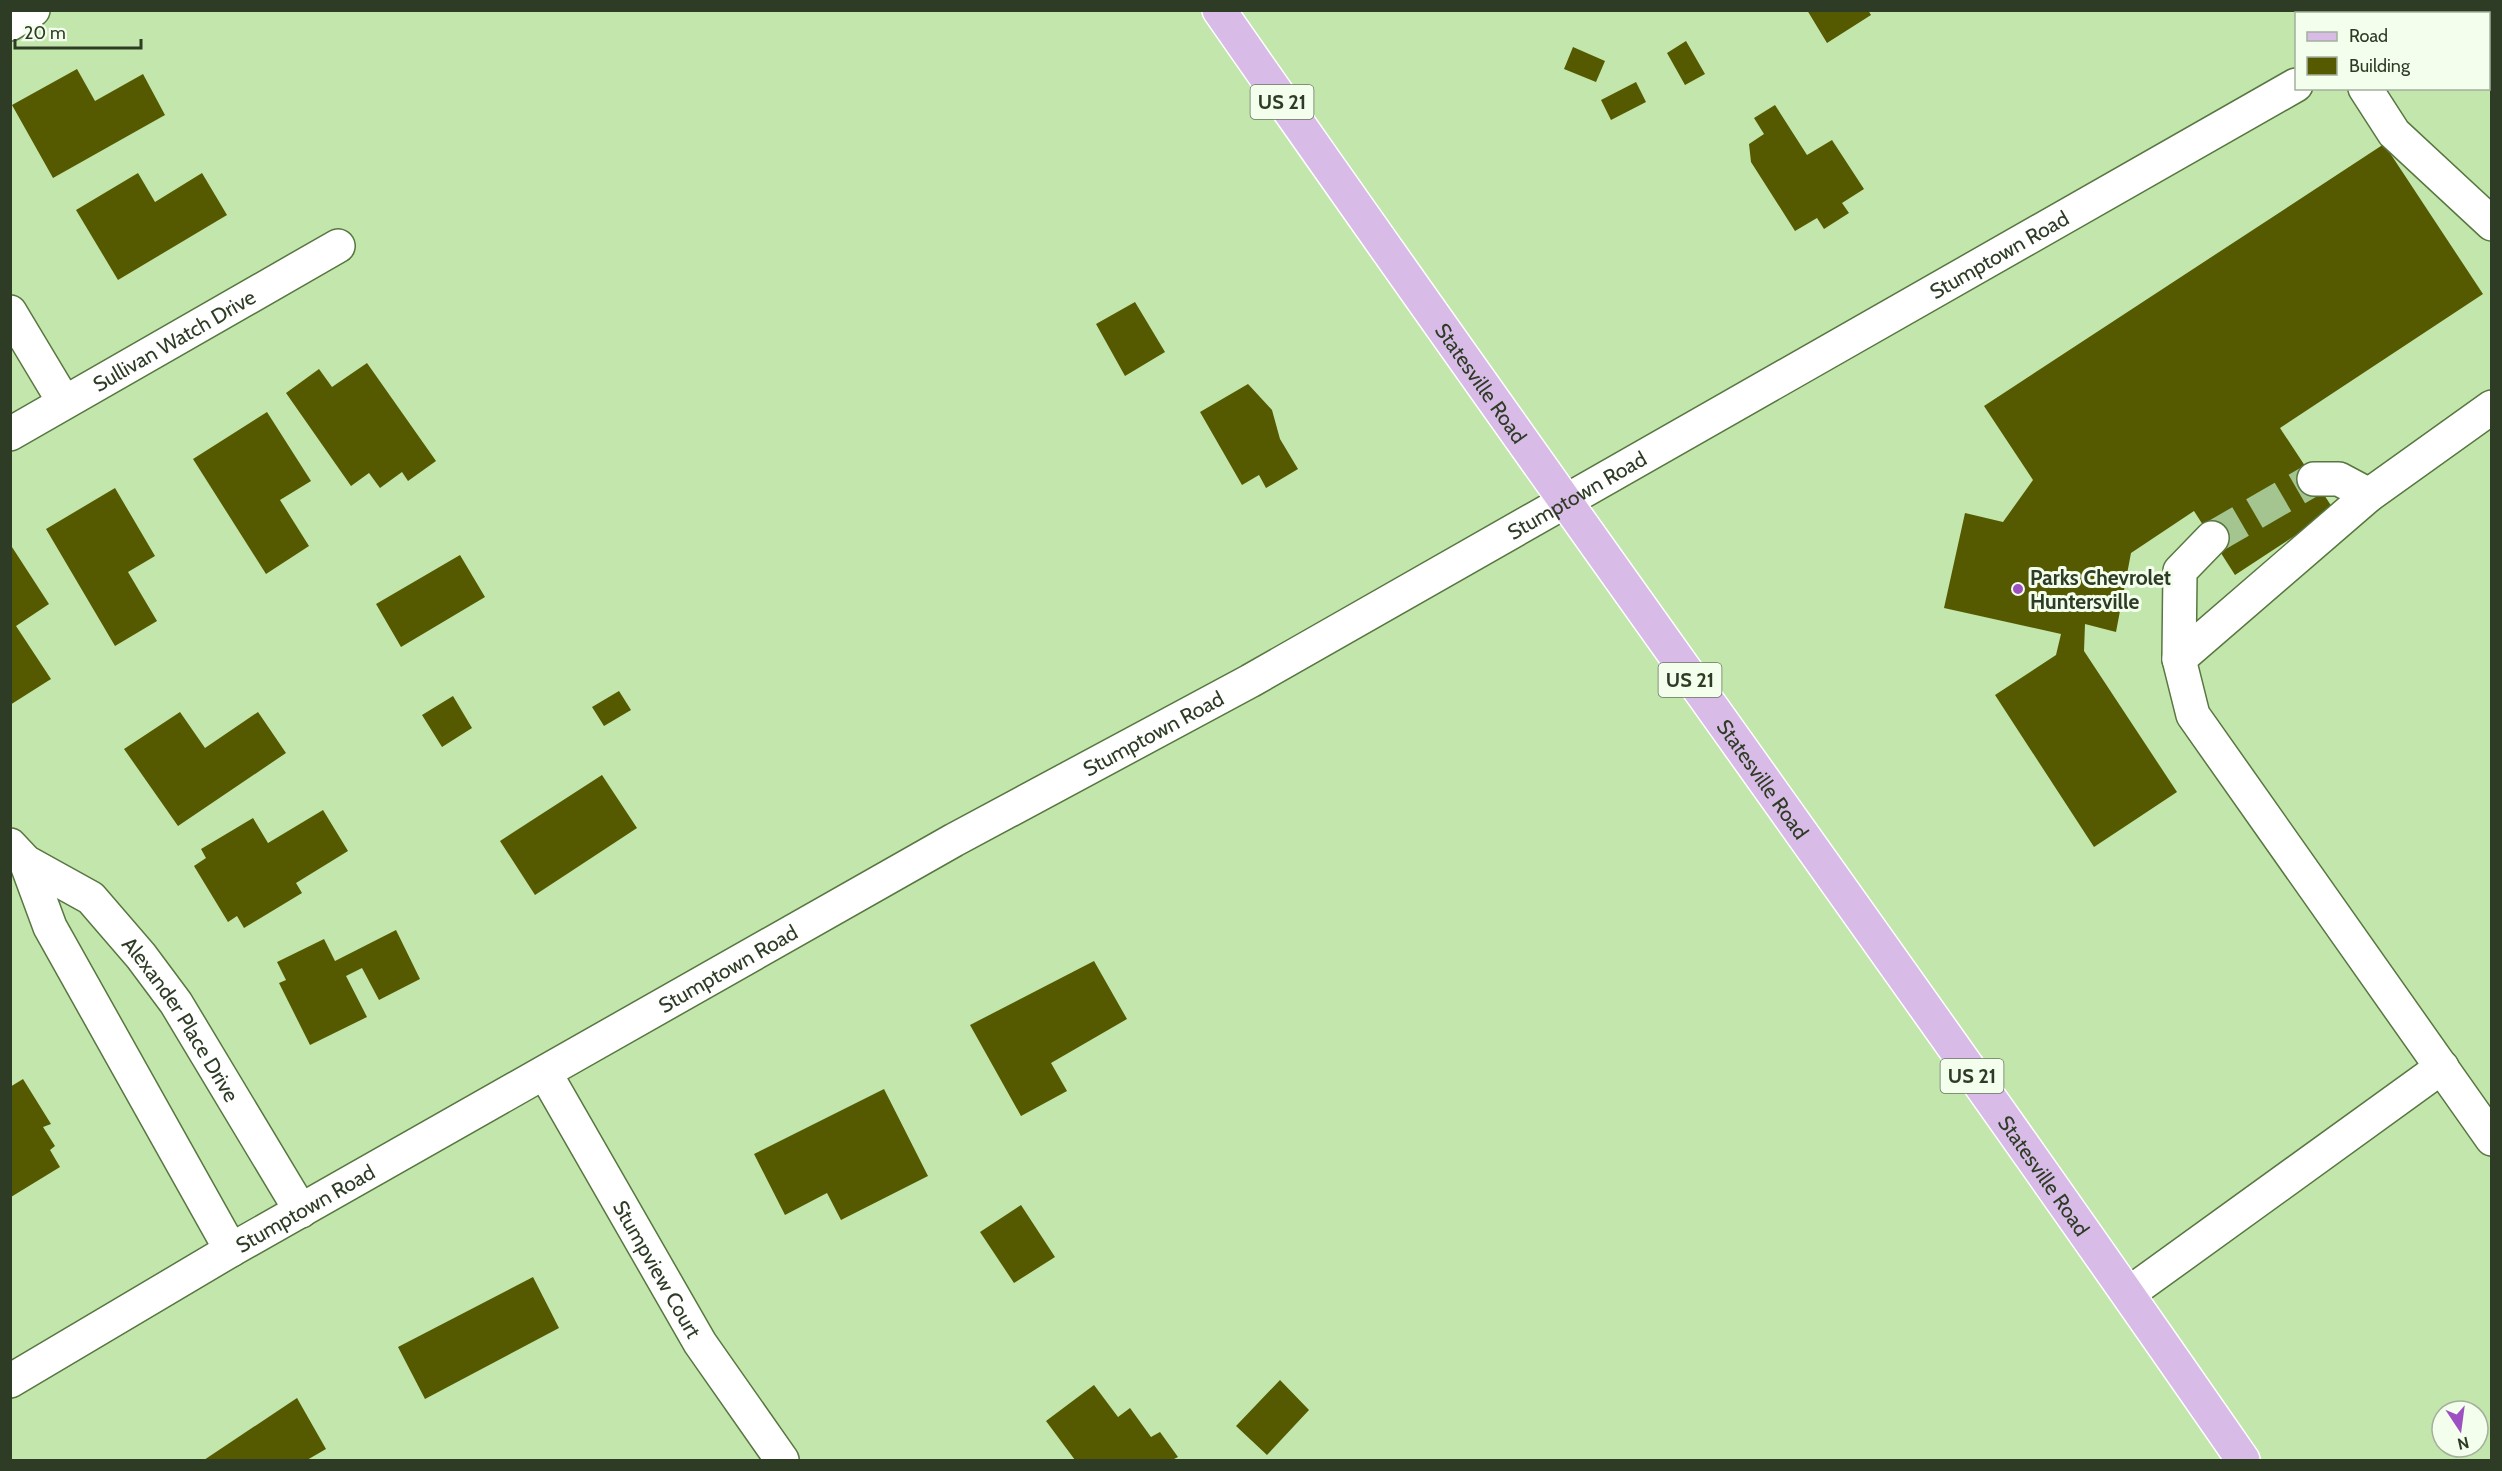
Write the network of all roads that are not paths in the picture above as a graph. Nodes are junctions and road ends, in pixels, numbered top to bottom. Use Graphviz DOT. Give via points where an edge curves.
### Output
graph roads {
  1 [pos="33,10"];
  2 [pos="1219,10"];
  3 [pos="10,24"];
  4 [pos="2295,86"];
  5 [pos="2366,90"];
  6 [pos="2492,224"];
  7 [pos="338,246"];
  8 [pos="10,312"];
  9 [pos="64,402"];
  10 [pos="2492,407"];
  11 [pos="10,434"];
  12 [pos="2314,479"];
  13 [pos="2369,495"];
  14 [pos="1563,502"];
  15 [pos="2212,538"];
  16 [pos="2179,659"];
  17 [pos="18,854"];
  18 [pos="2442,1067"];
  19 [pos="544,1073"];
  20 [pos="2492,1139"];
  21 [pos="301,1211"];
  22 [pos="231,1250"];
  23 [pos="2128,1294"];
  24 [pos="10,1381"];
  25 [pos="782,1461"];
  26 [pos="2243,1461"];
  1 -- 3 [label="street"];
  2 -- 14 [label="main road, Statesville Road / US 21"];
  4 -- 14 [label="street, Stumptown Road"];
  5 -- 6 [label="street" via="2394,134"];
  7 -- 9 [label="street, Sullivan Watch Drive"];
  8 -- 9 [label="street"];
  9 -- 11 [label="street, Sullivan Watch Drive"];
  10 -- 13 [label="street"];
  12 -- 13 [label="street" via="2339,479"];
  13 -- 16 [label="street"];
  14 -- 19 [label="street, Stumptown Road" via="1250,681 954,840"];
  14 -- 23 [label="main road, Statesville Road / US 21"];
  15 -- 16 [label="street" via="2181,571"];
  16 -- 18 [label="street" via="2193,715"];
  17 -- 21 [label="street, Alexander Place Drive" via="91,898 141,956 176,1003"];
  17 -- 22 [label="street, Alexander Place Drive" via="50,927"];
  18 -- 20 [label="street"];
  18 -- 23 [label="street"];
  19 -- 21 [label="street, Stumptown Road"];
  19 -- 25 [label="street, Stumpview Court" via="694,1334"];
  21 -- 22 [label="street, Stumptown Road"];
  22 -- 24 [label="street, Stumptown Road"];
  23 -- 26 [label="main road, Statesville Road / US 21"];
}
